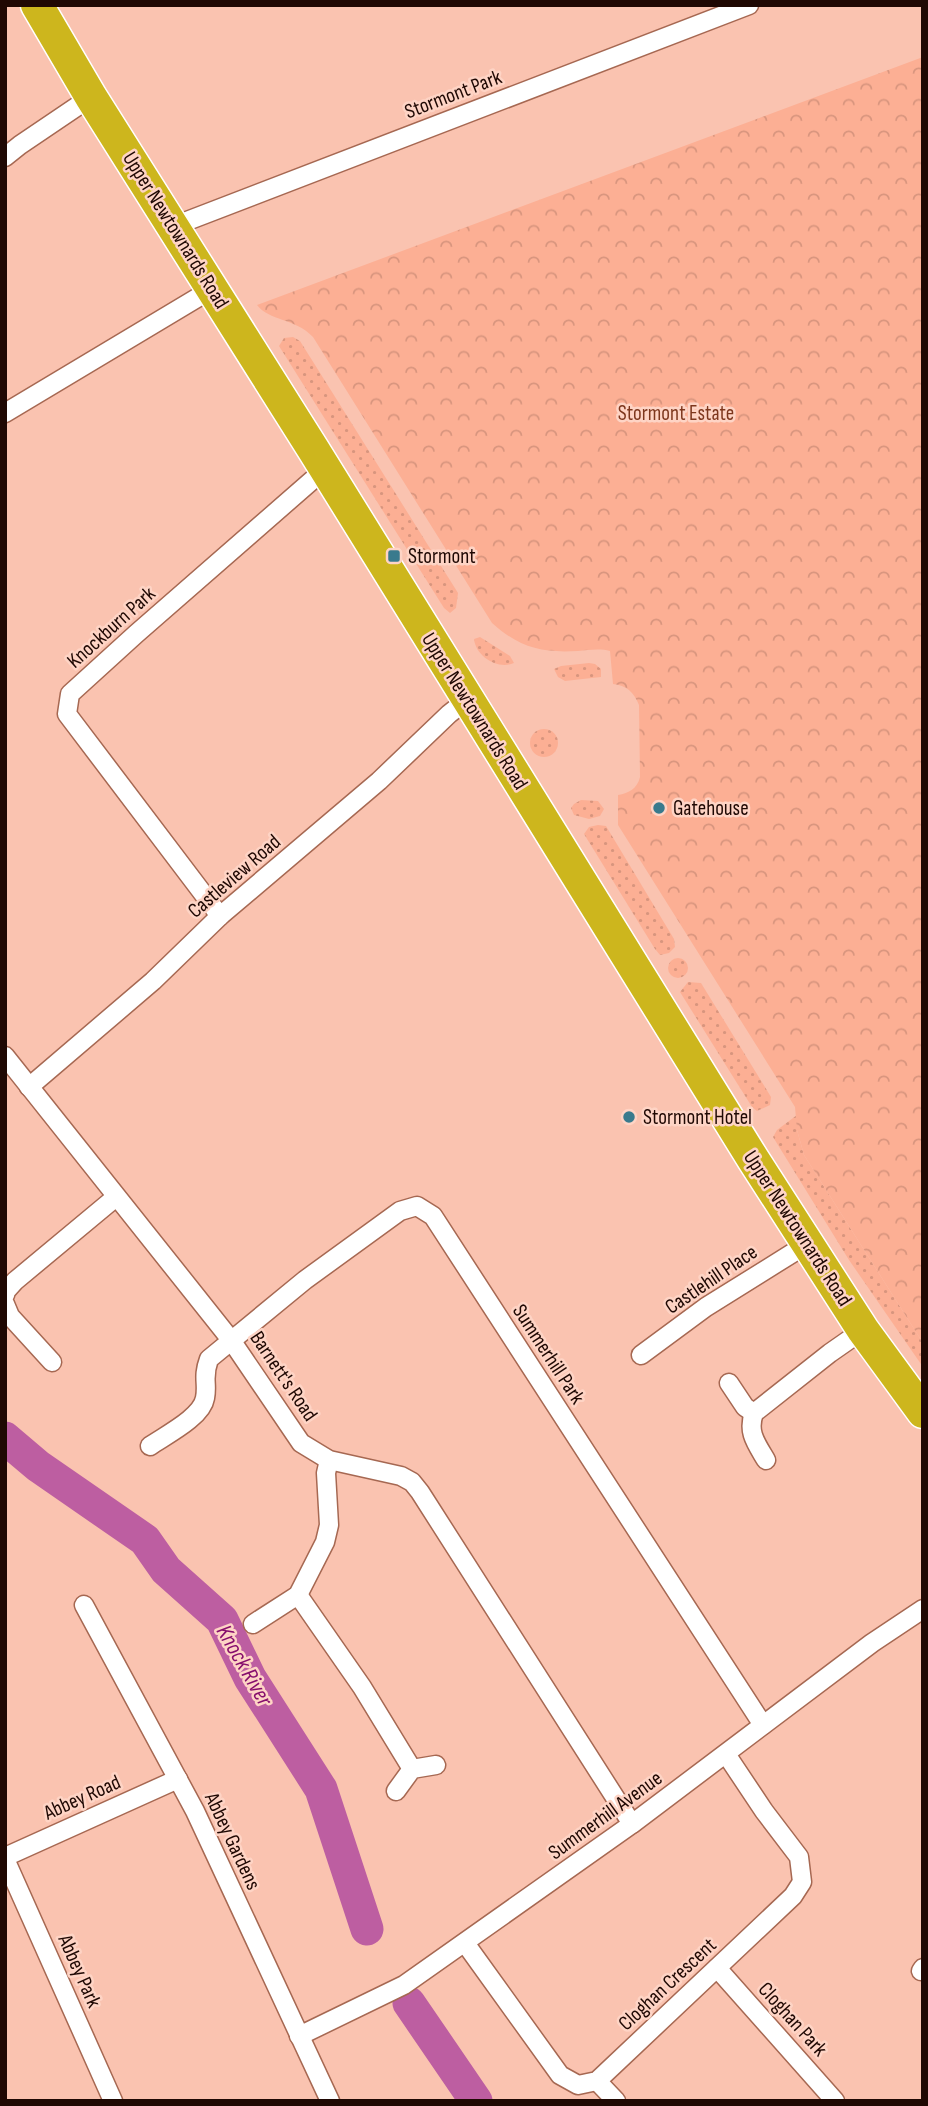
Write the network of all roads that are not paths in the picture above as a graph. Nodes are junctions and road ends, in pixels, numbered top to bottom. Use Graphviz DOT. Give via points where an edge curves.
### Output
graph roads {
  1 [pos="37,5"];
  2 [pos="750,5"];
  3 [pos="91,97"];
  4 [pos="5,157"];
  5 [pos="174,226"];
  6 [pos="212,289"];
  7 [pos="5,413"];
  8 [pos="325,470"];
  9 [pos="468,699"];
  10 [pos="220,916"];
  11 [pos="5,1056"];
  12 [pos="29,1087"];
  13 [pos="116,1197"];
  14 [pos="807,1244"];
  15 [pos="6,1292"];
  16 [pos="5,1304"];
  17 [pos="863,1330"];
  18 [pos="231,1340"];
  19 [pos="641,1354"];
  20 [pos="52,1362"];
  21 [pos="729,1383"];
  22 [pos="923,1412"];
  23 [pos="754,1413"];
  24 [pos="150,1446"];
  25 [pos="329,1460"];
  26 [pos="766,1460"];
  27 [pos="298,1595"];
  28 [pos="83,1605"];
  29 [pos="923,1609"];
  30 [pos="253,1624"];
  31 [pos="763,1725"];
  32 [pos="726,1754"];
  33 [pos="436,1765"];
  34 [pos="412,1769"];
  35 [pos="178,1779"];
  36 [pos="396,1791"];
  37 [pos="632,1824"];
  38 [pos="5,1858"];
  39 [pos="465,1943"];
  40 [pos="717,1968"];
  41 [pos="299,2036"];
  42 [pos="597,2081"];
  43 [pos="113,2101"];
  44 [pos="330,2101"];
  45 [pos="615,2101"];
  46 [pos="835,2101"];
  1 -- 3 [label="highway, Upper Newtownards Road"];
  2 -- 5 [label="street, Stormont Park"];
  3 -- 4 [label="street"];
  3 -- 5 [label="highway, Upper Newtownards Road"];
  5 -- 6 [label="highway, Upper Newtownards Road"];
  6 -- 7 [label="street"];
  6 -- 8 [label="highway, Upper Newtownards Road"];
  8 -- 9 [label="highway, Upper Newtownards Road"];
  8 -- 10 [label="street, Knockburn Park" via="70,694 66,714"];
  9 -- 10 [label="street, Castleview Road"];
  9 -- 14 [label="highway, Upper Newtownards Road"];
  10 -- 12 [label="street, Castleview Road" via="153,981"];
  11 -- 12 [label="street, Barnett's Road"];
  12 -- 13 [label="street, Barnett's Road"];
  13 -- 15 [label="street"];
  13 -- 18 [label="street, Barnett's Road"];
  14 -- 17 [label="highway, Upper Newtownards Road"];
  14 -- 19 [label="street, Castlehill Place"];
  16 -- 20 [label="street" via="10,1316"];
  17 -- 22 [label="highway, Upper Newtownards Road"];
  17 -- 23 [label="street"];
  18 -- 24 [label="street, Summerhill Park" via="209,1359 204,1373 205,1399 197,1413"];
  18 -- 25 [label="street, Barnett's Road" via="301,1443"];
  18 -- 31 [label="street, Summerhill Park" via="400,1211 417,1206 433,1216"];
  21 -- 23 [label="street"];
  23 -- 26 [label="street" via="750,1425"];
  25 -- 27 [label="street" via="327,1534"];
  25 -- 37 [label="street, Barnett's Road" via="412,1482"];
  27 -- 30 [label="street"];
  27 -- 34 [label="street"];
  28 -- 35 [label="street, Abbey Gardens"];
  29 -- 31 [label="street, Summerhill Avenue"];
  31 -- 32 [label="street, Summerhill Avenue"];
  32 -- 37 [label="street, Summerhill Avenue"];
  32 -- 40 [label="street, Cloghan Crescent" via="799,1857 802,1882"];
  33 -- 34 [label="street"];
  34 -- 36 [label="street"];
  35 -- 38 [label="street, Abbey Road"];
  35 -- 41 [label="street, Abbey Gardens"];
  37 -- 39 [label="street, Summerhill Avenue"];
  38 -- 43 [label="street, Abbey Park"];
  39 -- 41 [label="street, Summerhill Avenue" via="404,1985"];
  39 -- 42 [label="street" via="560,2076 578,2085"];
  40 -- 42 [label="street, Cloghan Crescent"];
  40 -- 46 [label="street, Cloghan Park"];
  41 -- 44 [label="street, Abbey Gardens"];
  42 -- 45 [label="street"];
}
